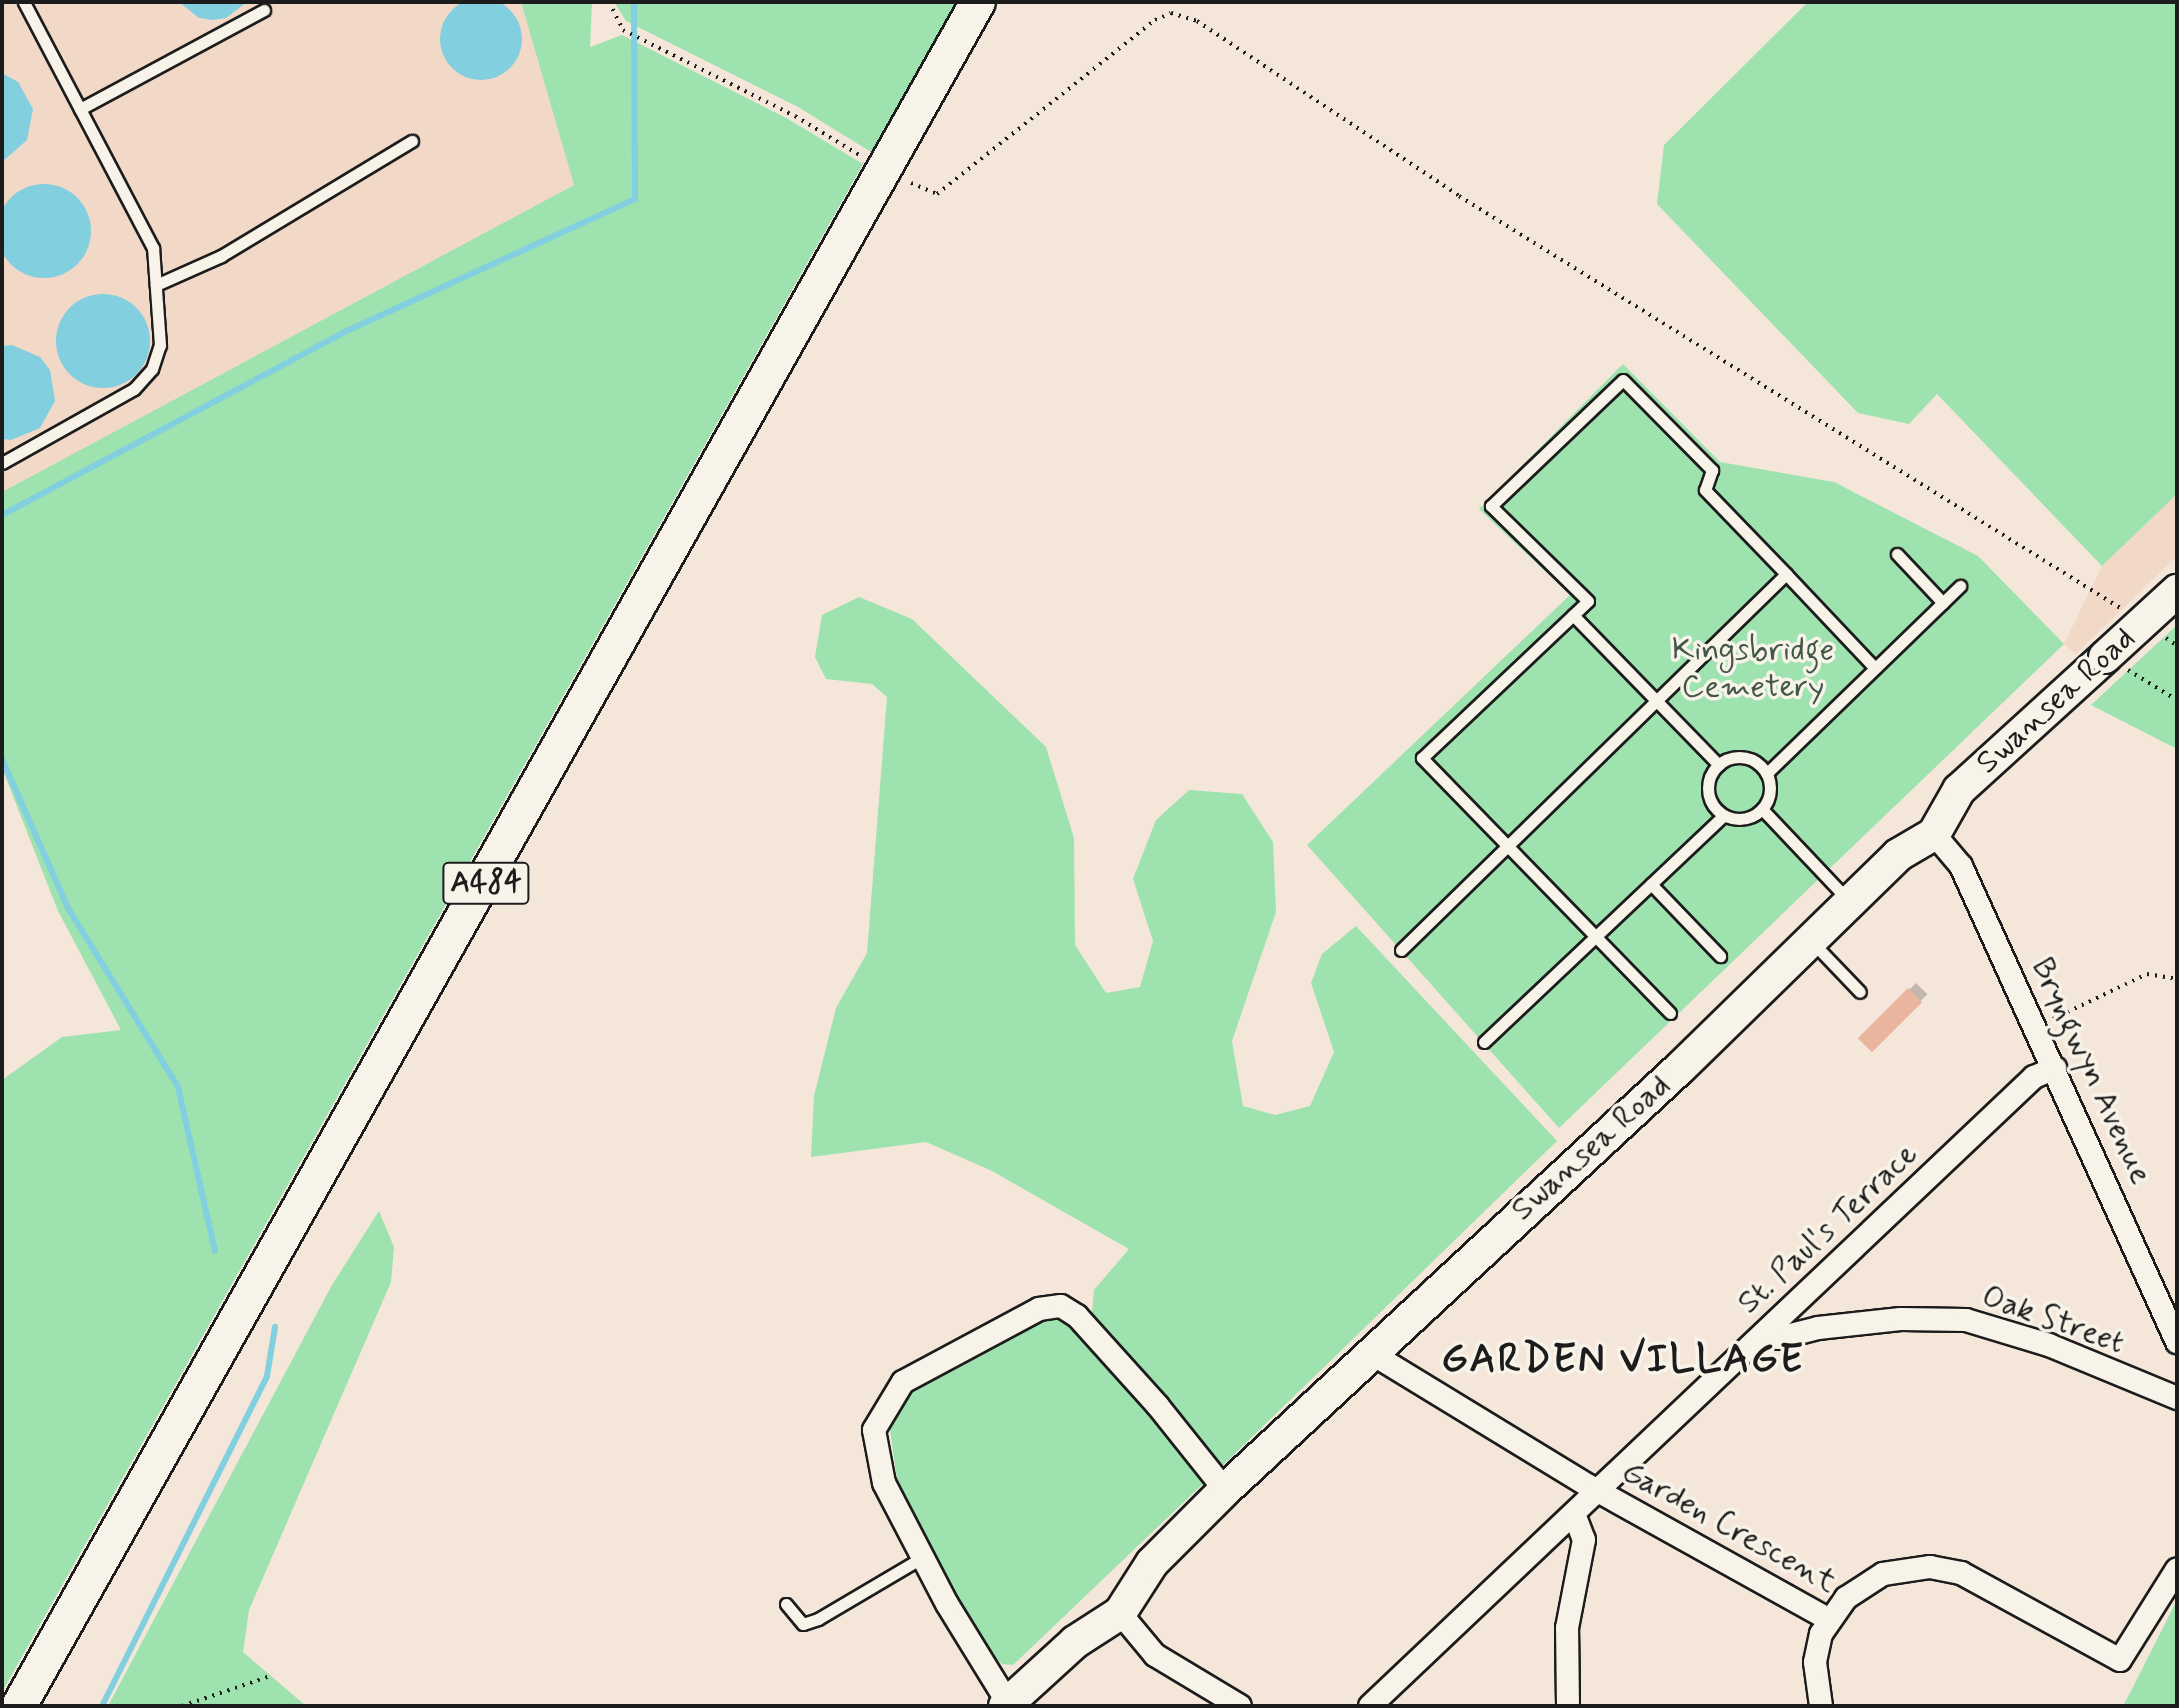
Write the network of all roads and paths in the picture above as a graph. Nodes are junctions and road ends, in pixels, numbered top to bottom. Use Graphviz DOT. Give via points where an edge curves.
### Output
graph roads {
  1 [pos="24,2"];
  2 [pos="609,2"];
  3 [pos="978,2"];
  4 [pos="264,10"];
  5 [pos="80,109"];
  6 [pos="412,141"];
  7 [pos="862,156"];
  8 [pos="911,183"];
  9 [pos="156,285"];
  10 [pos="2,463"];
  11 [pos="1897,554"];
  12 [pos="1786,574"];
  13 [pos="1960,586"];
  14 [pos="2177,591"];
  15 [pos="1943,603"];
  16 [pos="2126,612"];
  17 [pos="1573,615"];
  18 [pos="2164,637"];
  19 [pos="2177,646"];
  20 [pos="2105,657"];
  21 [pos="1875,668"];
  22 [pos="2177,700"];
  23 [pos="1657,701"];
  24 [pos="1719,765"];
  25 [pos="1767,773"];
  26 [pos="1762,809"];
  27 [pos="1723,816"];
  28 [pos="1934,834"];
  29 [pos="1508,848"];
  30 [pos="1651,884"];
  31 [pos="1848,901"];
  32 [pos="1595,937"];
  33 [pos="1810,940"];
  34 [pos="1401,950"];
  35 [pos="1720,956"];
  36 [pos="2177,979"];
  37 [pos="1860,992"];
  38 [pos="1670,1013"];
  39 [pos="2036,1027"];
  40 [pos="1484,1042"];
  41 [pos="2055,1068"];
  42 [pos="1764,1333"];
  43 [pos="2177,1342"];
  44 [pos="1371,1353"];
  45 [pos="2177,1398"];
  46 [pos="1225,1490"];
  47 [pos="1599,1492"];
  48 [pos="1575,1516"];
  49 [pos="923,1557"];
  50 [pos="2177,1569"];
  51 [pos="786,1604"];
  52 [pos="1120,1613"];
  53 [pos="1828,1619"];
  54 [pos="270,1676"];
  55 [pos="1006,1705"];
  56 [pos="19,1706"];
  57 [pos="182,1706"];
  58 [pos="1240,1706"];
  59 [pos="1370,1706"];
  60 [pos="1568,1706"];
  61 [pos="1821,1706"];
  1 -- 5 [label="lane"];
  2 -- 7 [label="path" via="623,30 795,116"];
  3 -- 56 [label="main road, A484"];
  4 -- 5 [label="lane"];
  5 -- 9 [label="lane" via="153,248"];
  6 -- 9 [label="lane" via="221,256"];
  8 -- 16 [label="path" via="937,194 1155,20 1171,13 1197,21 1459,196"];
  9 -- 10 [label="lane" via="160,345 142,381"];
  11 -- 15 [label="lane"];
  12 -- 17 [label="lane" via="1705,490 1712,470 1623,380 1491,506 1588,601"];
  12 -- 21 [label="lane"];
  12 -- 23 [label="lane"];
  13 -- 15 [label="lane"];
  14 -- 20 [label="main road, Swansea Road, bridge"];
  15 -- 21 [label="lane"];
  17 -- 23 [label="lane"];
  17 -- 29 [label="lane" via="1422,758"];
  18 -- 19 [label="path"];
  20 -- 22 [label="path"];
  20 -- 28 [label="main road, Swansea Road" via="1959,790"];
  21 -- 25 [label="lane"];
  23 -- 24 [label="lane"];
  23 -- 29 [label="lane"];
  24 -- 25 [label="lane" via="1739,757"];
  24 -- 27 [label="lane" via="1708,790"];
  25 -- 26 [label="lane" via="1770,792"];
  26 -- 27 [label="lane" via="1746,819"];
  26 -- 31 [label="lane"];
  27 -- 30 [label="lane"];
  28 -- 31 [label="main road, Swansea Road" via="1898,855"];
  28 -- 39 [label="street, Bryngwyn Avenue" via="1961,866"];
  29 -- 32 [label="lane"];
  29 -- 34 [label="lane"];
  30 -- 32 [label="lane"];
  30 -- 35 [label="lane"];
  31 -- 33 [label="main road, Swansea Road"];
  32 -- 38 [label="lane"];
  32 -- 40 [label="lane"];
  33 -- 37 [label="lane"];
  33 -- 44 [label="main road, Swansea Road" via="1681,1067"];
  36 -- 39 [label="path" via="2147,974"];
  39 -- 41 [label="street, Bryngwyn Avenue"];
  41 -- 42 [label="street, St. Paul's Terrace" via="2034,1077"];
  41 -- 43 [label="street, Bryngwyn Avenue"];
  42 -- 45 [label="street, Oak Street" via="1779,1338 1901,1319 1966,1320 2049,1345"];
  42 -- 47 [label="street, St. Paul's Terrace"];
  44 -- 46 [label="main road, Swansea Road"];
  44 -- 47 [label="street, Garden Crescent"];
  46 -- 49 [label="street" via="1077,1316 1061,1306 1039,1309 903,1382 884,1406 874,1430 876,1454 884,1483"];
  46 -- 52 [label="main road, Swansea Road" via="1152,1563"];
  47 -- 48 [label="street, St. Paul's Terrace"];
  47 -- 53 [label="street, Garden Crescent"];
  48 -- 59 [label="street, St. Paul's Terrace"];
  48 -- 60 [label="street" via="1584,1540 1567,1628"];
  49 -- 51 [label="lane" via="818,1619 803,1624"];
  49 -- 55 [label="street"];
  50 -- 53 [label="street, Garden Crescent" via="2120,1660 1961,1573 1930,1567 1870,1579"];
  52 -- 55 [label="main road, Swansea Road" via="1075,1642"];
  52 -- 58 [label="street" via="1155,1655"];
  53 -- 61 [label="street, Garden Crescent" via="1815,1662"];
  54 -- 57 [label="path"];
}
